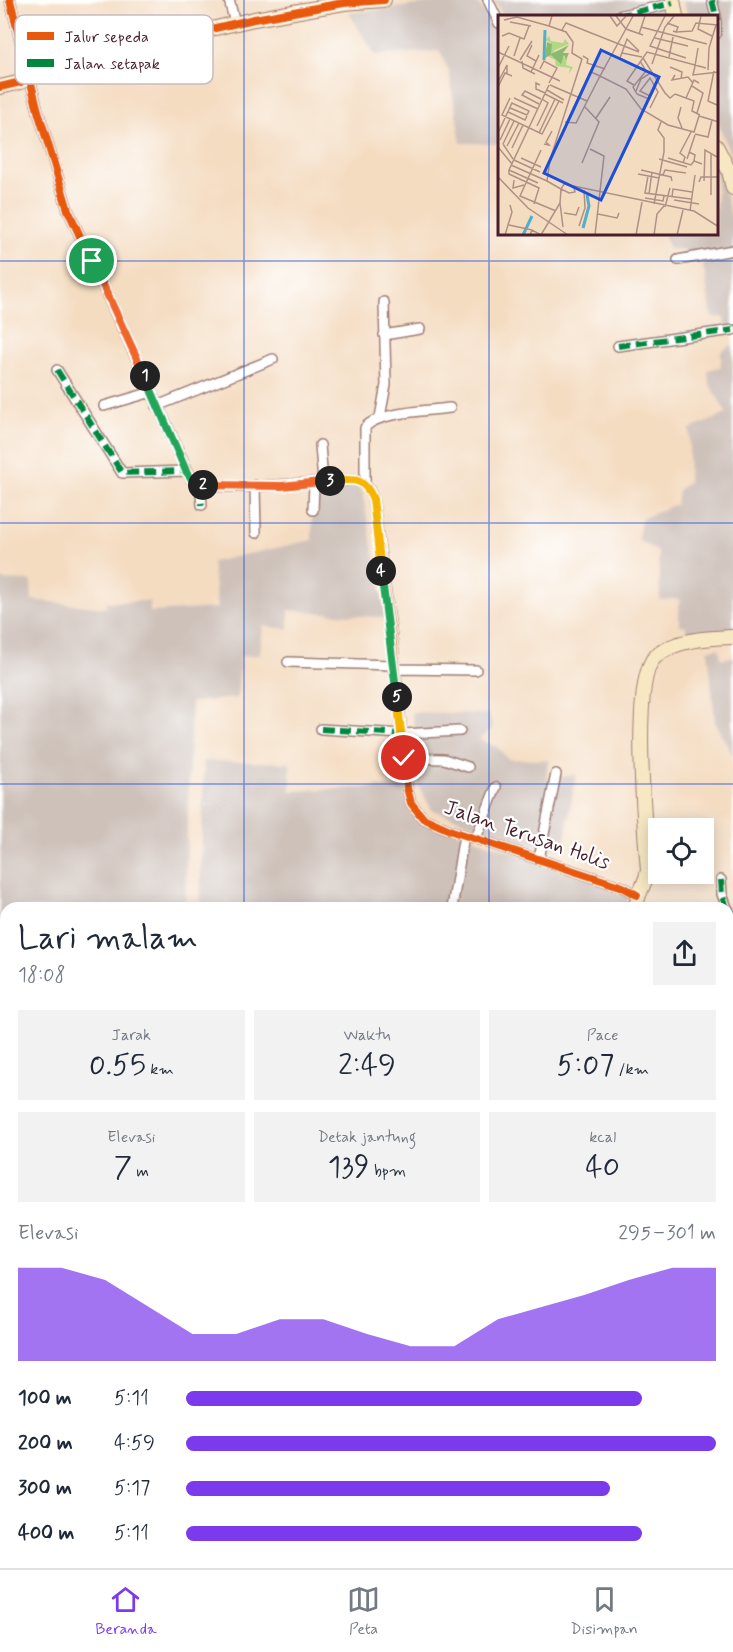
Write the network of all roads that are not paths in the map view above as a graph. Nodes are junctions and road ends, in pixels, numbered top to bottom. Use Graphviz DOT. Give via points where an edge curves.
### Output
graph roads {
  1 [pos="229,0"];
  2 [pos="384,0"];
  3 [pos="488,0"];
  4 [pos="712,0"];
  5 [pos="10,1"];
  6 [pos="343,2"];
  7 [pos="0,6"];
  8 [pos="674,6"];
  9 [pos="624,15"];
  10 [pos="716,15"];
  11 [pos="15,21"];
  12 [pos="498,21"];
  13 [pos="235,23"];
  14 [pos="213,28"];
  15 [pos="15,83"];
  16 [pos="31,84"];
  17 [pos="0,87"];
  18 [pos="718,149"];
  19 [pos="731,171"];
  20 [pos="733,188"];
  21 [pos="733,250"];
  22 [pos="678,260"];
  23 [pos="384,302"];
  24 [pos="420,329"];
  25 [pos="733,330"];
  26 [pos="384,335"];
  27 [pos="618,346"];
  28 [pos="273,359"];
  29 [pos="57,370"];
  30 [pos="152,392"];
  31 [pos="104,406"];
  32 [pos="157,406"];
  33 [pos="450,408"];
  34 [pos="380,417"];
  35 [pos="320,445"];
  36 [pos="186,471"];
  37 [pos="319,482"];
  38 [pos="365,483"];
  39 [pos="200,485"];
  40 [pos="255,485"];
  41 [pos="202,505"];
  42 [pos="313,510"];
  43 [pos="256,533"];
  44 [pos="733,637"];
  45 [pos="288,662"];
  46 [pos="393,667"];
  47 [pos="476,670"];
  48 [pos="321,729"];
  49 [pos="459,731"];
  50 [pos="402,734"];
  51 [pos="404,758"];
  52 [pos="468,767"];
  53 [pos="556,774"];
  54 [pos="496,787"];
  55 [pos="464,835"];
  56 [pos="476,838"];
  57 [pos="539,859"];
  58 [pos="721,880"];
  59 [pos="637,901"];
  60 [pos="453,902"];
  61 [pos="725,902"];
  62 [pos="0,1314"];
  63 [pos="0,1324"];
  1 -- 13 [label="street"];
  2 -- 6 [label="street"];
  3 -- 12 [label="street"];
  4 -- 10 [label="street"];
  5 -- 7 [label="street"];
  5 -- 11 [label="street"];
  6 -- 13 [label="street"];
  8 -- 9 [label="street"];
  13 -- 14 [label="street"];
  15 -- 17 [label="street"];
  16 -- 30 [label="street" via="68,210"];
  18 -- 19 [label="street"];
  19 -- 20 [label="street"];
  21 -- 22 [label="street"];
  23 -- 26 [label="street"];
  24 -- 26 [label="street"];
  25 -- 27 [label="street"];
  26 -- 34 [label="street" via="386,385"];
  28 -- 32 [label="street"];
  29 -- 36 [label="street" via="122,473"];
  30 -- 31 [label="street"];
  30 -- 32 [label="street"];
  32 -- 36 [label="street"];
  33 -- 34 [label="street"];
  34 -- 38 [label="street, Jalan Terusan Holis" via="365,428"];
  35 -- 37 [label="street"];
  36 -- 39 [label="street"];
  37 -- 38 [label="street"];
  37 -- 40 [label="street"];
  37 -- 42 [label="street"];
  38 -- 46 [label="street, Jalan Terusan Holis" via="373,499"];
  39 -- 40 [label="street"];
  39 -- 41 [label="street"];
  40 -- 43 [label="street"];
  44 -- 59 [label="street" via="702,639 672,647 661,652 647,668 641,783 648,870"];
  45 -- 46 [label="street"];
  46 -- 47 [label="street"];
  46 -- 50 [label="street, Jalan Terusan Holis"];
  48 -- 50 [label="street"];
  49 -- 50 [label="street"];
  50 -- 51 [label="street, Jalan Terusan Holis"];
  51 -- 52 [label="street" via="444,759"];
  51 -- 55 [label="street, Jalan Terusan Holis" via="407,788 415,810 431,823"];
  53 -- 57 [label="street"];
  54 -- 56 [label="street"];
  55 -- 56 [label="street, Jalan Terusan Holis"];
  55 -- 60 [label="street"];
  56 -- 57 [label="street, Jalan Terusan Holis"];
  57 -- 59 [label="street, Jalan Terusan Holis" via="623,887"];
  58 -- 61 [label="street"];
  62 -- 63 [label="street"];
}
